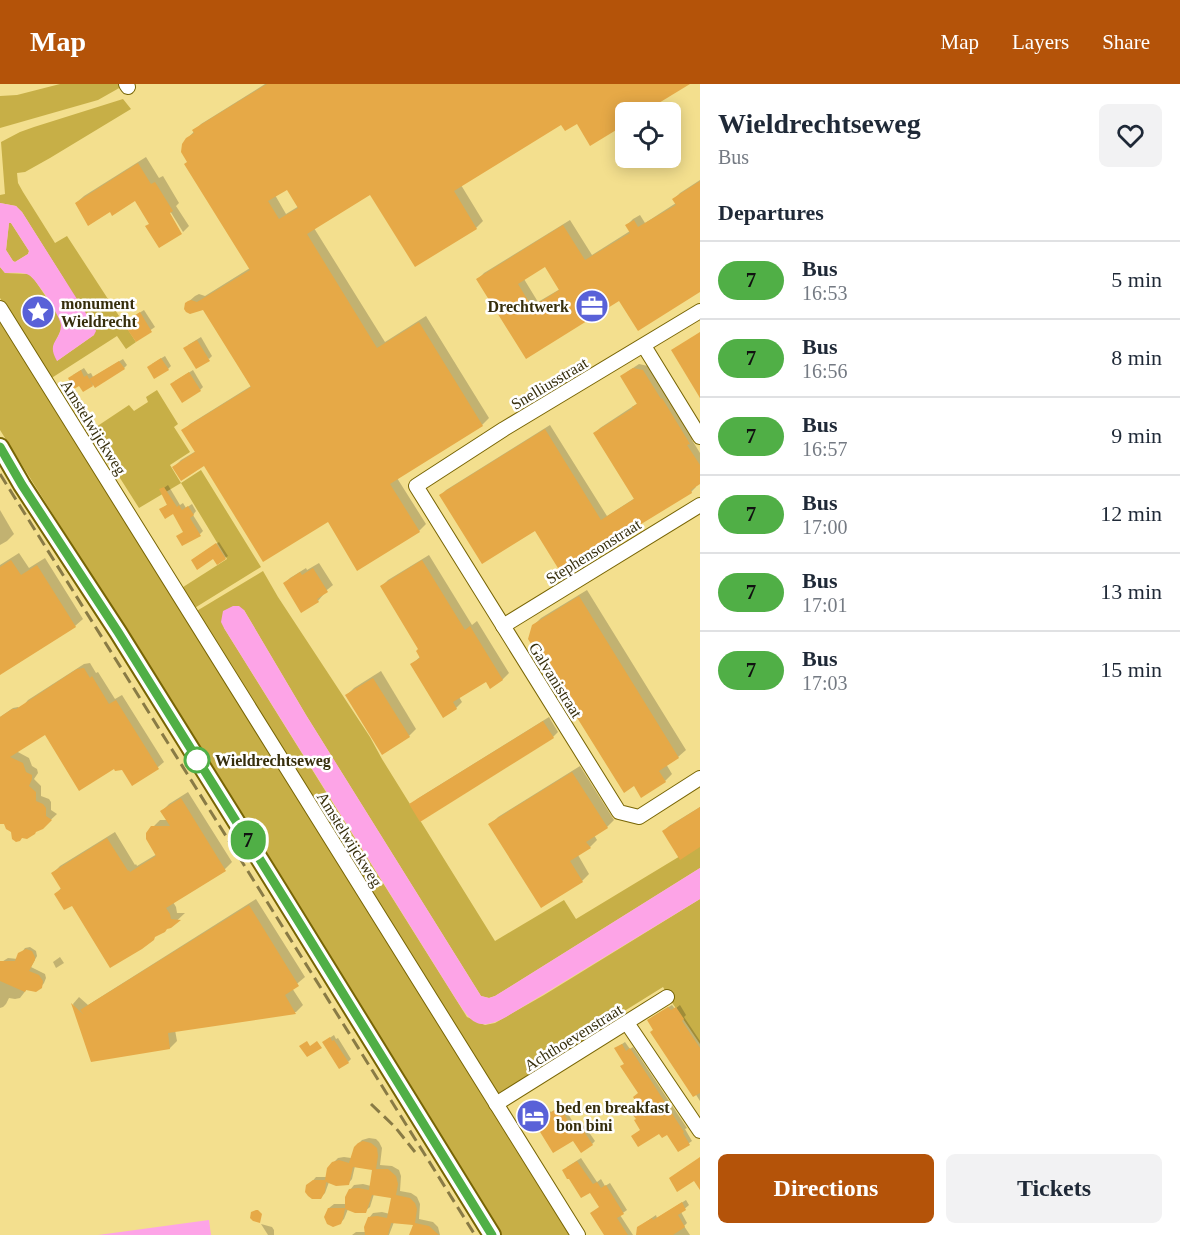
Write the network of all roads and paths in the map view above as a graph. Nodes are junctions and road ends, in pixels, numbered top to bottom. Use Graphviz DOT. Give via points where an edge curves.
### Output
graph roads {
  1 [pos="0,308"];
  2 [pos="700,311"];
  3 [pos="644,346"];
  4 [pos="700,437"];
  5 [pos="0,447"];
  6 [pos="416,486"];
  7 [pos="700,505"];
  8 [pos="503,626"];
  9 [pos="700,778"];
  10 [pos="667,997"];
  11 [pos="627,1023"];
  12 [pos="496,1104"];
  13 [pos="700,1131"];
  14 [pos="492,1235"];
  15 [pos="578,1235"];
  1 -- 12 [label="street, Amstelwijckweg"];
  2 -- 3 [label="street, Snelliusstraat"];
  3 -- 4 [label="street"];
  3 -- 6 [label="street, Snelliusstraat"];
  5 -- 14 [label="street"];
  6 -- 8 [label="street, Galvanistraat"];
  7 -- 8 [label="street, Stephensonstraat"];
  8 -- 9 [label="street, Galvanistraat" via="619,812 639,817"];
  10 -- 11 [label="street, Achthoevenstraat"];
  11 -- 12 [label="street, Achthoevenstraat"];
  11 -- 13 [label="street"];
  12 -- 15 [label="street, Amstelwijckweg"];
}
